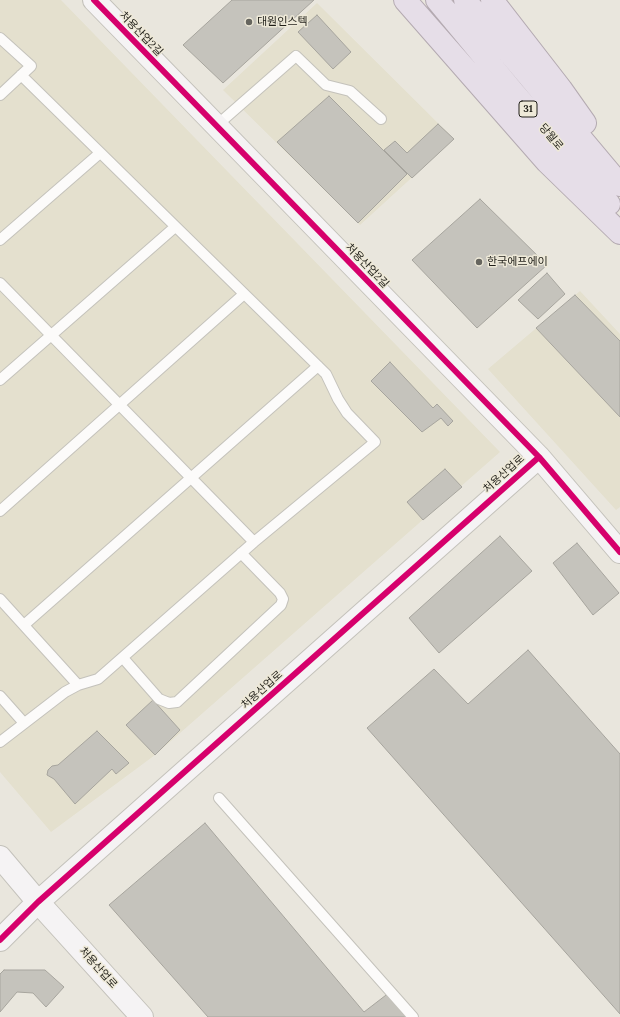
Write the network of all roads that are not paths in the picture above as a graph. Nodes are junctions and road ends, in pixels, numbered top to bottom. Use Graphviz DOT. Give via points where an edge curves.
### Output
graph roads {
  1 [pos="95,0"];
  2 [pos="405,0"];
  3 [pos="437,0"];
  4 [pos="465,0"];
  5 [pos="492,0"];
  6 [pos="0,38"];
  7 [pos="21,75"];
  8 [pos="0,95"];
  9 [pos="381,119"];
  10 [pos="216,126"];
  11 [pos="100,153"];
  12 [pos="620,173"];
  13 [pos="620,185"];
  14 [pos="620,218"];
  15 [pos="175,227"];
  16 [pos="620,233"];
  17 [pos="0,240"];
  18 [pos="0,282"];
  19 [pos="244,294"];
  20 [pos="52,336"];
  21 [pos="318,366"];
  22 [pos="0,380"];
  23 [pos="120,405"];
  24 [pos="539,457"];
  25 [pos="191,478"];
  26 [pos="0,511"];
  27 [pos="254,542"];
  28 [pos="620,552"];
  29 [pos="241,553"];
  30 [pos="0,599"];
  31 [pos="24,625"];
  32 [pos="123,658"];
  33 [pos="78,685"];
  34 [pos="0,696"];
  35 [pos="24,723"];
  36 [pos="0,742"];
  37 [pos="219,798"];
  38 [pos="0,857"];
  39 [pos="38,902"];
  40 [pos="0,940"];
  41 [pos="142,1017"];
  42 [pos="413,1017"];
  1 -- 10 [label="street, 처용산업2길"];
  2 -- 16 [label="highway" via="548,162"];
  3 -- 14 [label="highway, 당월로 / 31"];
  4 -- 13 [label="highway, 당월로 / 31"];
  5 -- 12 [label="highway" via="561,89"];
  6 -- 7 [label="lane" via="30,66"];
  7 -- 8 [label="lane"];
  7 -- 11 [label="lane"];
  9 -- 10 [label="lane" via="350,91 326,85 296,56"];
  10 -- 24 [label="street, 처용산업2길"];
  11 -- 15 [label="lane"];
  11 -- 17 [label="lane"];
  15 -- 19 [label="lane"];
  15 -- 20 [label="lane"];
  18 -- 20 [label="lane"];
  19 -- 21 [label="lane"];
  19 -- 23 [label="lane"];
  20 -- 22 [label="lane"];
  20 -- 23 [label="lane"];
  21 -- 25 [label="lane"];
  21 -- 27 [label="lane" via="326,374 347,413 375,442"];
  23 -- 25 [label="lane"];
  23 -- 26 [label="lane"];
  24 -- 28 [label="street, 처용산업2길"];
  24 -- 39 [label="street, 처용산업로"];
  25 -- 27 [label="lane"];
  25 -- 31 [label="lane"];
  27 -- 29 [label="lane"];
  29 -- 32 [label="lane"];
  29 -- 32 [label="lane" via="280,593 282,605 177,702 169,703 159,699"];
  30 -- 31 [label="lane"];
  31 -- 33 [label="lane"];
  32 -- 33 [label="lane" via="98,679"];
  33 -- 35 [label="lane"];
  34 -- 35 [label="lane"];
  35 -- 36 [label="lane"];
  37 -- 42 [label="lane"];
  38 -- 39 [label="street, 처용산업로"];
  39 -- 40 [label="street, 처용산업로"];
  39 -- 41 [label="street, 처용산업로"];
}
